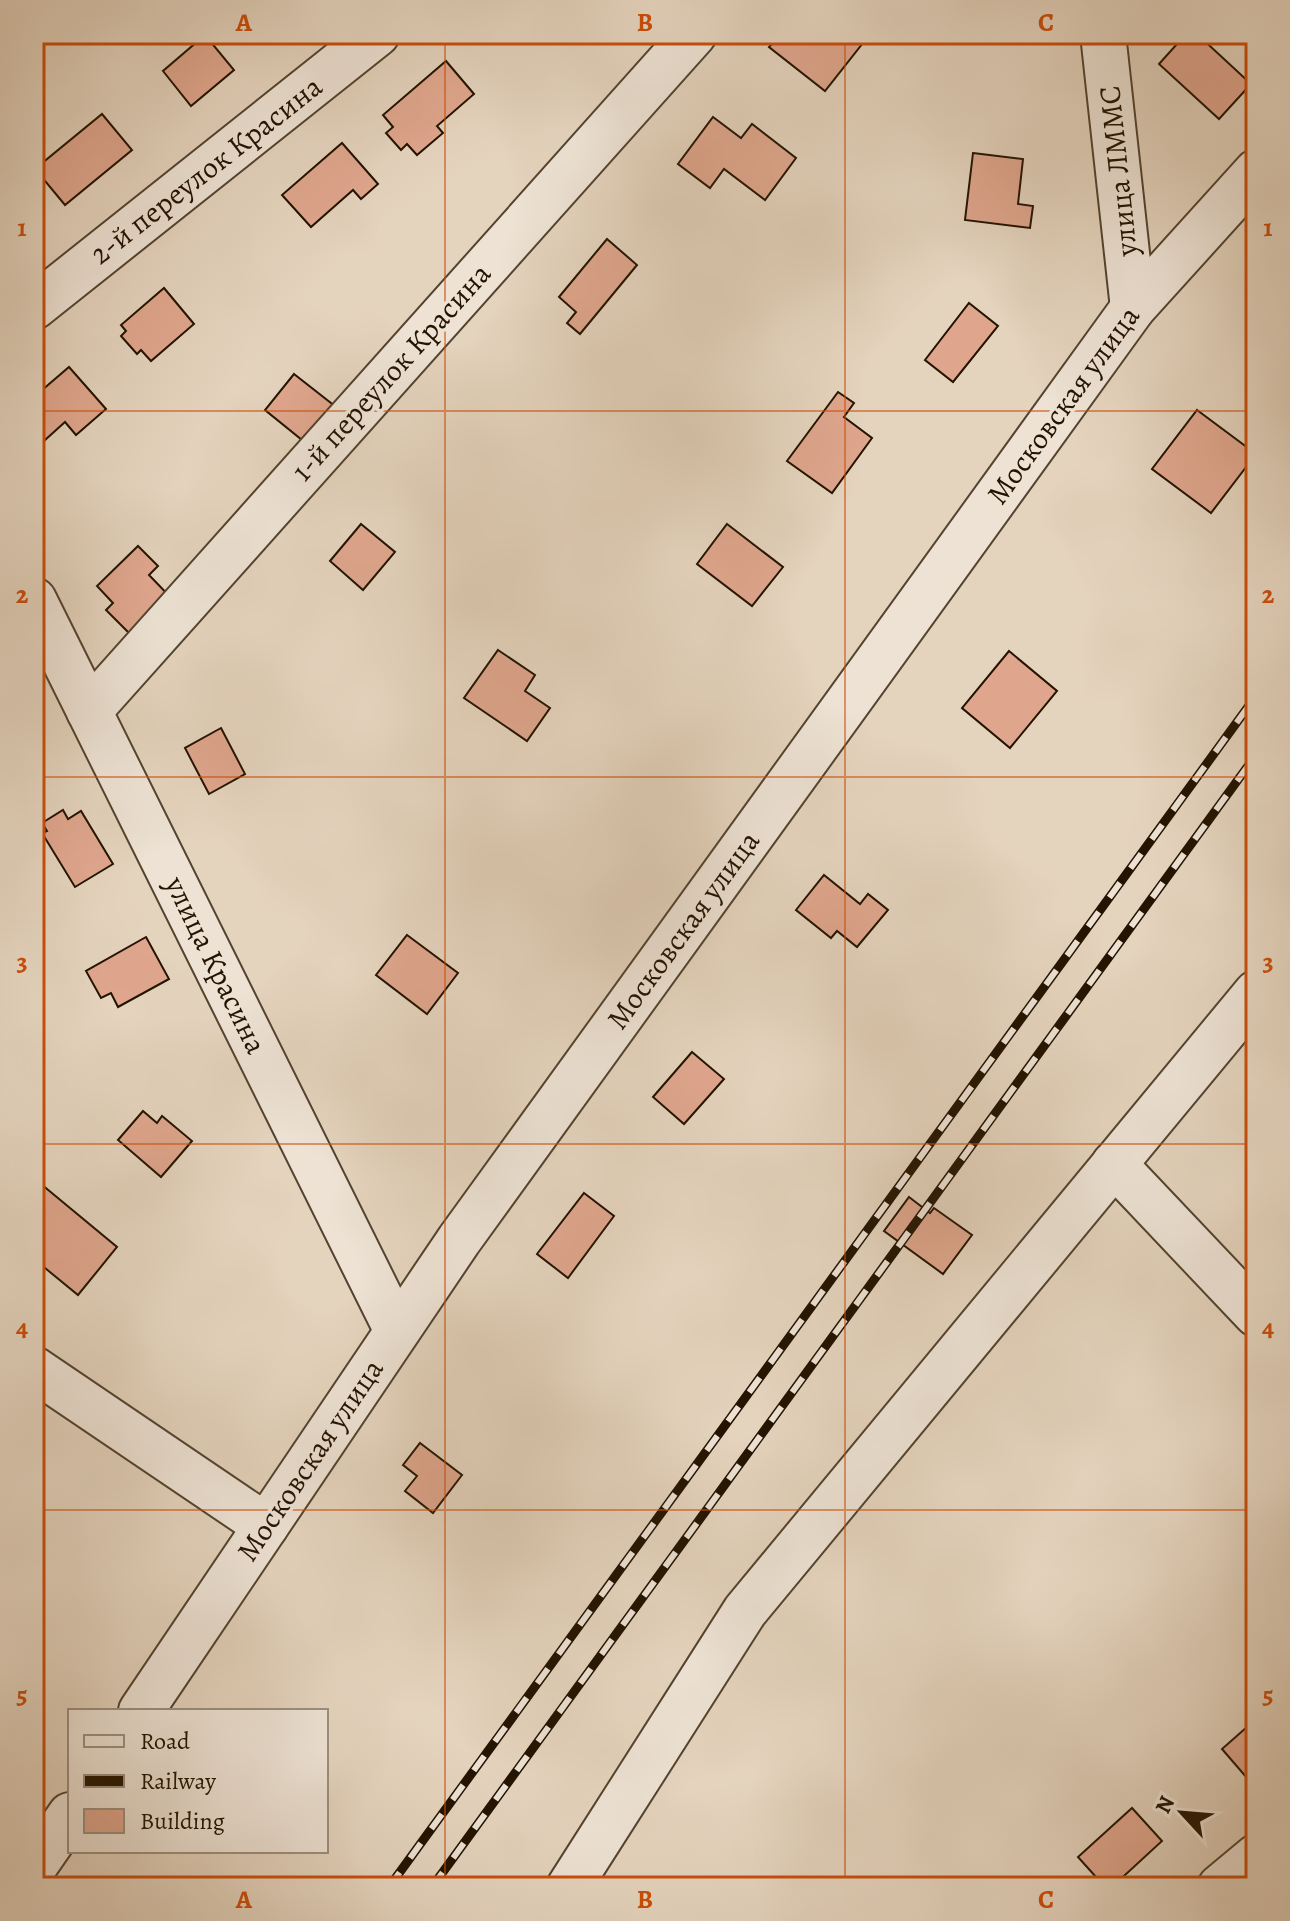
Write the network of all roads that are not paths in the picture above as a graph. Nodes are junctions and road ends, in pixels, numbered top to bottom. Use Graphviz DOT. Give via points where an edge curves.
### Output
graph roads {
  1 [pos="377,34"];
  2 [pos="694,34"];
  3 [pos="1103,34"];
  4 [pos="1256,172"];
  5 [pos="34,307"];
  6 [pos="1133,308"];
  7 [pos="34,600"];
  8 [pos="89,711"];
  9 [pos="1256,993"];
  10 [pos="1114,1164"];
  11 [pos="1256,1314"];
  12 [pos="397,1331"];
  13 [pos="34,1369"];
  14 [pos="266,1526"];
  15 [pos="142,1709"];
  16 [pos="68,1818"];
  17 [pos="1256,1857"];
  18 [pos="34,1867"];
  19 [pos="569,1887"];
  20 [pos="1220,1887"];
  1 -- 5 [label="street, 2-й переулок Красина"];
  2 -- 8 [label="street, 1-й переулок Красина"];
  3 -- 6 [label="street, улица ЛММС"];
  4 -- 6 [label="street, Московская улица"];
  6 -- 12 [label="street, Московская улица"];
  7 -- 8 [label="street, улица Красина"];
  8 -- 12 [label="street, улица Красина"];
  9 -- 10 [label="street"];
  10 -- 11 [label="street"];
  10 -- 19 [label="street" via="745,1611"];
  12 -- 14 [label="street, Московская улица"];
  13 -- 14 [label="street"];
  14 -- 15 [label="street, Московская улица"];
  16 -- 18 [label="street"];
  17 -- 20 [label="street"];
}
